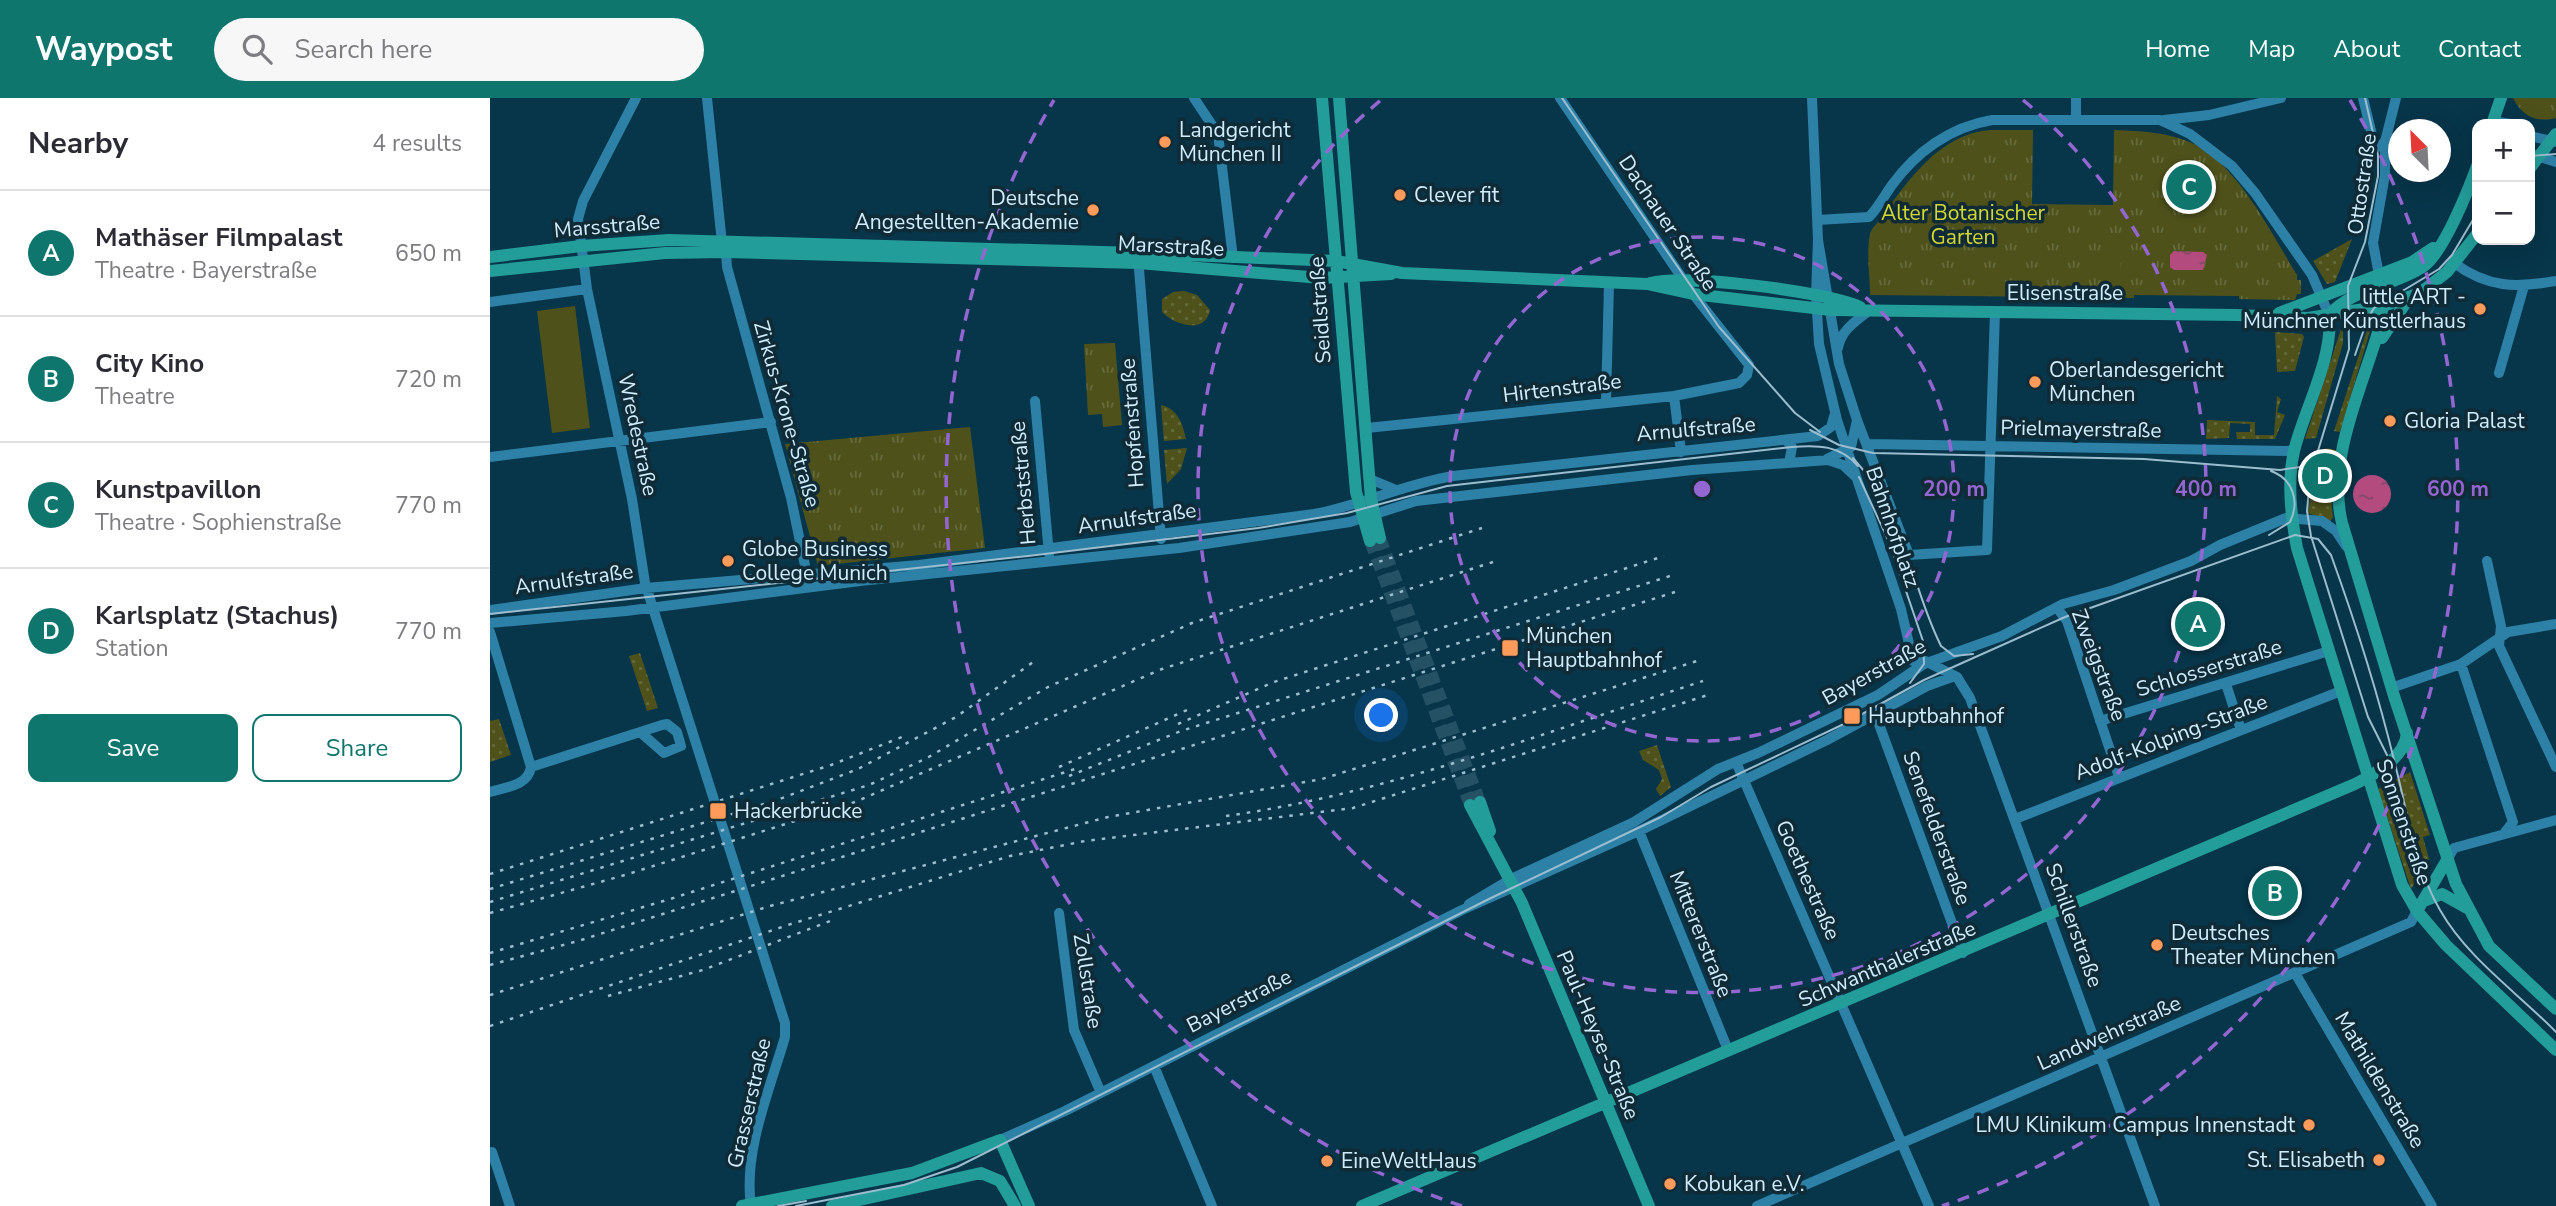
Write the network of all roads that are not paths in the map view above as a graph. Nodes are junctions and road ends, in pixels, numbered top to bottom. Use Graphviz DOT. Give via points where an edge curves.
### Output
graph roads {
  1 [pos="636,98"];
  2 [pos="707,98"];
  3 [pos="1194,98"];
  4 [pos="1322,98"];
  5 [pos="1339,98"];
  6 [pos="1560,98"];
  7 [pos="1812,98"];
  8 [pos="2076,98"];
  9 [pos="2281,98"];
  10 [pos="2362,98"];
  11 [pos="2396,98"];
  12 [pos="2501,98"];
  13 [pos="2494,119"];
  14 [pos="2076,120"];
  15 [pos="2160,120"];
  16 [pos="2535,137"];
  17 [pos="2554,139"];
  18 [pos="2385,142"];
  19 [pos="2535,157"];
  20 [pos="2535,160"];
  21 [pos="2556,162"];
  22 [pos="2472,177"];
  23 [pos="1817,220"];
  24 [pos="1818,240"];
  25 [pos="2472,240"];
  26 [pos="581,246"];
  27 [pos="724,247"];
  28 [pos="490,257"];
  29 [pos="1138,258"];
  30 [pos="1233,258"];
  31 [pos="1336,261"];
  32 [pos="1353,263"];
  33 [pos="2454,263"];
  34 [pos="584,265"];
  35 [pos="490,271"];
  36 [pos="1402,273"];
  37 [pos="1353,277"];
  38 [pos="1336,278"];
  39 [pos="1684,280"];
  40 [pos="2380,280"];
  41 [pos="2556,281"];
  42 [pos="1609,284"];
  43 [pos="1647,284"];
  44 [pos="2524,286"];
  45 [pos="587,289"];
  46 [pos="1693,294"];
  47 [pos="1815,295"];
  48 [pos="2323,298"];
  49 [pos="2409,298"];
  50 [pos="490,302"];
  51 [pos="1830,303"];
  52 [pos="2383,306"];
  53 [pos="1816,309"];
  54 [pos="1867,309"];
  55 [pos="1995,312"];
  56 [pos="2267,315"];
  57 [pos="2329,315"];
  58 [pos="1837,352"];
  59 [pos="2371,357"];
  60 [pos="1749,365"];
  61 [pos="2499,373"];
  62 [pos="1845,382"];
  63 [pos="1828,387"];
  64 [pos="1674,396"];
  65 [pos="1850,398"];
  66 [pos="1035,401"];
  67 [pos="1606,401"];
  68 [pos="1832,402"];
  69 [pos="1835,413"];
  70 [pos="1857,420"];
  71 [pos="771,422"];
  72 [pos="1367,428"];
  73 [pos="1786,440"];
  74 [pos="619,442"];
  75 [pos="1868,444"];
  76 [pos="1991,447"];
  77 [pos="1846,451"];
  78 [pos="2294,451"];
  79 [pos="1681,452"];
  80 [pos="490,457"];
  81 [pos="1821,460"];
  82 [pos="1789,463"];
  83 [pos="1854,476"];
  84 [pos="1370,479"];
  85 [pos="1396,490"];
  86 [pos="1371,499"];
  87 [pos="1358,504"];
  88 [pos="1368,517"];
  89 [pos="2292,517"];
  90 [pos="1161,534"];
  91 [pos="1375,539"];
  92 [pos="1048,549"];
  93 [pos="1163,549"];
  94 [pos="2350,552"];
  95 [pos="2487,561"];
  96 [pos="1049,562"];
  97 [pos="808,575"];
  98 [pos="809,587"];
  99 [pos="646,588"];
  100 [pos="654,607"];
  101 [pos="2057,608"];
  102 [pos="490,610"];
  103 [pos="490,623"];
  104 [pos="2556,624"];
  105 [pos="490,632"];
  106 [pos="2500,636"];
  107 [pos="2329,651"];
  108 [pos="1913,655"];
  109 [pos="1928,663"];
  110 [pos="2461,664"];
  111 [pos="1911,672"];
  112 [pos="1955,676"];
  113 [pos="2226,684"];
  114 [pos="2391,688"];
  115 [pos="2341,691"];
  116 [pos="1876,716"];
  117 [pos="2100,721"];
  118 [pos="2241,730"];
  119 [pos="640,732"];
  120 [pos="2407,733"];
  121 [pos="1736,762"];
  122 [pos="2556,766"];
  123 [pos="531,767"];
  124 [pos="2119,777"];
  125 [pos="2367,778"];
  126 [pos="1744,781"];
  127 [pos="490,792"];
  128 [pos="1475,804"];
  129 [pos="2015,819"];
  130 [pos="2553,822"];
  131 [pos="1639,831"];
  132 [pos="2505,832"];
  133 [pos="2556,833"];
  134 [pos="2447,860"];
  135 [pos="1513,884"];
  136 [pos="2420,907"];
  137 [pos="2467,908"];
  138 [pos="1059,913"];
  139 [pos="2049,916"];
  140 [pos="1963,953"];
  141 [pos="2295,974"];
  142 [pos="1843,1004"];
  143 [pos="2556,1009"];
  144 [pos="2556,1050"];
  145 [pos="1728,1051"];
  146 [pos="2102,1057"];
  147 [pos="1154,1066"];
  148 [pos="1101,1093"];
  149 [pos="1605,1101"];
  150 [pos="1002,1143"];
  151 [pos="1903,1145"];
  152 [pos="492,1152"];
  153 [pos="1379,1203"];
  154 [pos="748,1205"];
  155 [pos="510,1206"];
  156 [pos="832,1206"];
  157 [pos="1015,1206"];
  158 [pos="1029,1206"];
  159 [pos="1212,1206"];
  160 [pos="1362,1206"];
  161 [pos="1649,1206"];
  162 [pos="1757,1206"];
  163 [pos="1929,1206"];
  164 [pos="2155,1206"];
  165 [pos="2432,1206"];
  1 -- 26 [label="street, Wredestraße" via="583,201 578,219"];
  2 -- 27 [label="street, Zirkus-Krone-Straße"];
  3 -- 30 [label="street" via="1218,134"];
  4 -- 31 [label="main road, Seidlstraße"];
  5 -- 32 [label="main road, Seidlstraße"];
  6 -- 39 [label="street, Dachauer Straße"];
  7 -- 23 [label="street"];
  8 -- 14 [label="street"];
  9 -- 15 [label="street" via="2209,115"];
  10 -- 18 [label="street" via="2374,143 2377,147"];
  11 -- 18 [label="street, Ottostraße"];
  12 -- 13 [label="main road"];
  14 -- 15 [label="street"];
  14 -- 23 [label="street" via="1973,123 1939,140 1908,165 1869,217"];
  15 -- 48 [label="street" via="2190,134 2242,177 2312,275"];
  16 -- 17 [label="street"];
  17 -- 19 [label="main road"];
  18 -- 40 [label="street, Ottostraße" via="2385,176 2373,243"];
  20 -- 21 [label="street"];
  22 -- 40 [label="main road" via="2426,264"];
  23 -- 24 [label="street"];
  24 -- 47 [label="street, Bahnhofplatz"];
  24 -- 51 [label="street, Bahnhofplatz"];
  25 -- 33 [label="main road"];
  26 -- 27 [label="main road, Marsstraße" via="669,240"];
  26 -- 28 [label="main road, Marsstraße"];
  26 -- 34 [label="street, Wredestraße"];
  27 -- 29 [label="main road, Marsstraße"];
  27 -- 34 [label="main road, Marsstraße"];
  27 -- 71 [label="street, Zirkus-Krone-Straße"];
  29 -- 30 [label="main road, Marsstraße"];
  29 -- 38 [label="main road, Marsstraße"];
  29 -- 90 [label="street, Hopfenstraße"];
  30 -- 31 [label="main road, Marsstraße"];
  31 -- 32 [label="main road, Marsstraße"];
  31 -- 38 [label="main road, Seidlstraße"];
  32 -- 36 [label="main road, Marsstraße"];
  32 -- 37 [label="main road, Seidlstraße"];
  33 -- 44 [label="street" via="2485,282"];
  33 -- 49 [label="main road" via="2433,285"];
  34 -- 35 [label="main road, Marsstraße"];
  34 -- 45 [label="street, Wredestraße"];
  36 -- 37 [label="main road, Marsstraße"];
  36 -- 42 [label="main road, Marsstraße"];
  37 -- 38 [label="main road, Marsstraße"];
  37 -- 72 [label="main road, Seidlstraße"];
  38 -- 87 [label="main road, Seidlstraße"];
  39 -- 43 [label="main road, Marsstraße"];
  39 -- 46 [label="street, Dachauer Straße"];
  39 -- 47 [label="main road, Elisenstraße"];
  40 -- 48 [label="main road, Elisenstraße"];
  40 -- 52 [label="main road"];
  40 -- 57 [label="main road" via="2347,298"];
  41 -- 44 [label="street"];
  42 -- 43 [label="main road, Marsstraße"];
  42 -- 67 [label="street"];
  43 -- 46 [label="main road, Marsstraße"];
  44 -- 61 [label="street"];
  45 -- 50 [label="street"];
  45 -- 74 [label="street, Wredestraße"];
  46 -- 53 [label="main road, Elisenstraße"];
  46 -- 60 [label="street, Dachauer Straße"];
  47 -- 51 [label="main road, Elisenstraße"];
  47 -- 53 [label="street, Bahnhofplatz"];
  48 -- 56 [label="main road, Elisenstraße"];
  48 -- 57 [label="street"];
  49 -- 52 [label="main road, Elisenstraße"];
  49 -- 59 [label="main road"];
  51 -- 53 [label="main road, Elisenstraße"];
  51 -- 54 [label="main road, Elisenstraße"];
  51 -- 58 [label="street, Bahnhofplatz"];
  52 -- 57 [label="main road, Elisenstraße"];
  52 -- 59 [label="main road"];
  53 -- 63 [label="street, Bahnhofplatz"];
  54 -- 55 [label="main road, Elisenstraße"];
  54 -- 58 [label="street" via="1840,338"];
  55 -- 56 [label="main road, Elisenstraße"];
  55 -- 76 [label="street"];
  56 -- 57 [label="main road, Elisenstraße"];
  57 -- 78 [label="main road, Sonnenstraße" via="2328,341"];
  58 -- 62 [label="street, Bahnhofplatz"];
  59 -- 94 [label="main road, Sonnenstraße" via="2339,478 2339,509"];
  60 -- 64 [label="street, Hirtenstraße" via="1739,383"];
  62 -- 63 [label="street"];
  62 -- 65 [label="street, Bahnhofplatz"];
  63 -- 68 [label="street, Bahnhofplatz"];
  64 -- 67 [label="street, Hirtenstraße"];
  64 -- 79 [label="street"];
  65 -- 68 [label="street"];
  65 -- 70 [label="street, Bahnhofplatz"];
  66 -- 92 [label="street, Herbststraße"];
  67 -- 72 [label="street, Hirtenstraße"];
  68 -- 69 [label="street, Bahnhofplatz"];
  69 -- 73 [label="street, Arnulfstraße" via="1833,424 1824,433"];
  69 -- 77 [label="street, Bahnhofplatz"];
  70 -- 75 [label="street, Bahnhofplatz"];
  70 -- 77 [label="street" via="1854,443"];
  71 -- 74 [label="street"];
  71 -- 97 [label="street, Zirkus-Krone-Straße"];
  72 -- 84 [label="main road, Seidlstraße"];
  73 -- 79 [label="street, Arnulfstraße"];
  73 -- 82 [label="street, Arnulfstraße" via="1792,447"];
  74 -- 80 [label="street"];
  74 -- 99 [label="street, Wredestraße"];
  75 -- 76 [label="street, Prielmayerstraße"];
  75 -- 76 [label="street, Bahnhofplatz" via="1909,555 1987,550"];
  76 -- 78 [label="street, Prielmayerstraße"];
  77 -- 81 [label="street, Arnulfstraße"];
  77 -- 83 [label="street, Bahnhofplatz"];
  78 -- 89 [label="main road, Sonnenstraße"];
  79 -- 85 [label="street, Arnulfstraße" via="1618,455 1586,463 1453,476"];
  81 -- 82 [label="street, Arnulfstraße"];
  81 -- 83 [label="street, Arnulfstraße" via="1840,463"];
  82 -- 88 [label="street, Arnulfstraße" via="1416,501"];
  83 -- 108 [label="street, Bahnhofplatz"];
  84 -- 85 [label="street"];
  84 -- 86 [label="main road, Seidlstraße"];
  85 -- 86 [label="street, Arnulfstraße"];
  86 -- 87 [label="street, Arnulfstraße"];
  86 -- 88 [label="main road, Seidlstraße"];
  87 -- 88 [label="main road, Seidlstraße"];
  87 -- 90 [label="street, Arnulfstraße"];
  88 -- 91 [label="main road"];
  88 -- 93 [label="street, Arnulfstraße"];
  89 -- 94 [label="street" via="2325,523"];
  89 -- 101 [label="street, Bayerstraße" via="2191,561"];
  89 -- 107 [label="main road, Sonnenstraße" via="2299,556"];
  90 -- 92 [label="street, Arnulfstraße"];
  90 -- 93 [label="street, Hopfenstraße"];
  92 -- 96 [label="street, Herbststraße"];
  92 -- 97 [label="street, Arnulfstraße"];
  93 -- 96 [label="street, Arnulfstraße"];
  94 -- 114 [label="main road, Sonnenstraße"];
  95 -- 106 [label="street"];
  96 -- 98 [label="street, Arnulfstraße"];
  97 -- 98 [label="street, Zirkus-Krone-Straße"];
  97 -- 99 [label="street, Arnulfstraße"];
  98 -- 100 [label="street, Arnulfstraße"];
  99 -- 100 [label="street, Wredestraße"];
  99 -- 102 [label="street, Arnulfstraße"];
  100 -- 103 [label="street, Arnulfstraße"];
  100 -- 154 [label="street, Grasserstraße" via="785,1032 754,1151"];
  101 -- 109 [label="street, Bayerstraße" via="2002,636"];
  101 -- 117 [label="street, Zweigstraße" via="2067,621"];
  104 -- 106 [label="street"];
  105 -- 123 [label="street"];
  106 -- 110 [label="street"];
  106 -- 122 [label="street" via="2499,646"];
  107 -- 113 [label="street, Schlosserstraße"];
  107 -- 115 [label="main road, Sonnenstraße"];
  108 -- 109 [label="street"];
  108 -- 111 [label="street, Bahnhofplatz"];
  109 -- 111 [label="street, Bayerstraße"];
  109 -- 112 [label="street"];
  110 -- 114 [label="street"];
  110 -- 132 [label="street" via="2513,822"];
  111 -- 121 [label="street, Bayerstraße" via="1878,695"];
  112 -- 116 [label="street, Bayerstraße" via="1927,686"];
  112 -- 129 [label="street, Schillerstraße" via="1970,698"];
  113 -- 117 [label="street, Schlosserstraße"];
  113 -- 118 [label="street"];
  114 -- 120 [label="main road, Sonnenstraße"];
  115 -- 118 [label="street, Adolf-Kolping-Straße"];
  115 -- 125 [label="main road, Sonnenstraße"];
  116 -- 126 [label="street, Bayerstraße"];
  116 -- 140 [label="street, Senefelderstraße"];
  117 -- 124 [label="street, Zweigstraße"];
  118 -- 124 [label="street, Adolf-Kolping-Straße"];
  119 -- 123 [label="street"];
  120 -- 125 [label="main road, Schwanthalerstraße" via="2397,755"];
  120 -- 134 [label="main road, Sonnenstraße"];
  121 -- 126 [label="street, Goethestraße"];
  121 -- 135 [label="street, Bayerstraße" via="1711,772 1634,822"];
  123 -- 127 [label="street" via="522,782"];
  124 -- 129 [label="street, Adolf-Kolping-Straße"];
  125 -- 136 [label="main road, Sonnenstraße" via="2399,879"];
  125 -- 139 [label="main road, Schwanthalerstraße"];
  126 -- 131 [label="street, Bayerstraße"];
  126 -- 142 [label="street, Goethestraße"];
  128 -- 135 [label="main road, Paul-Heyse-Straße"];
  129 -- 139 [label="street, Schillerstraße"];
  130 -- 132 [label="street"];
  130 -- 133 [label="street"];
  131 -- 135 [label="street, Bayerstraße"];
  131 -- 145 [label="street, Mittererstraße"];
  132 -- 134 [label="street" via="2454,848"];
  134 -- 136 [label="main road, Landwehrstraße"];
  134 -- 137 [label="main road, Sonnenstraße"];
  135 -- 147 [label="street, Bayerstraße" via="1482,895 1462,910"];
  135 -- 149 [label="main road, Paul-Heyse-Straße"];
  136 -- 137 [label="main road" via="2442,894"];
  136 -- 141 [label="street, Landwehrstraße" via="2411,922"];
  136 -- 144 [label="main road, Sonnenstraße" via="2446,945"];
  137 -- 143 [label="main road, Sonnenstraße" via="2489,946"];
  138 -- 148 [label="street, Zollstraße" via="1074,1030"];
  139 -- 140 [label="main road, Schwanthalerstraße"];
  139 -- 146 [label="street, Schillerstraße"];
  140 -- 142 [label="main road, Schwanthalerstraße"];
  141 -- 146 [label="street, Landwehrstraße"];
  141 -- 165 [label="street, Mathildenstraße"];
  142 -- 145 [label="main road, Schwanthalerstraße"];
  142 -- 151 [label="street, Goethestraße"];
  145 -- 149 [label="main road, Schwanthalerstraße"];
  146 -- 151 [label="street, Landwehrstraße"];
  146 -- 164 [label="street, Schillerstraße"];
  147 -- 148 [label="street, Bayerstraße"];
  147 -- 159 [label="street"];
  148 -- 150 [label="street, Bayerstraße"];
  149 -- 153 [label="main road, Schwanthalerstraße"];
  149 -- 161 [label="main road, Paul-Heyse-Straße"];
  150 -- 154 [label="main road, Bayerstraße" via="923,1170"];
  150 -- 158 [label="main road"];
  151 -- 162 [label="street, Landwehrstraße"];
  151 -- 163 [label="street, Goethestraße"];
  152 -- 155 [label="street"];
  153 -- 160 [label="main road, Schwanthalerstraße"];
  156 -- 157 [label="main road" via="981,1173 1006,1187"];
}
